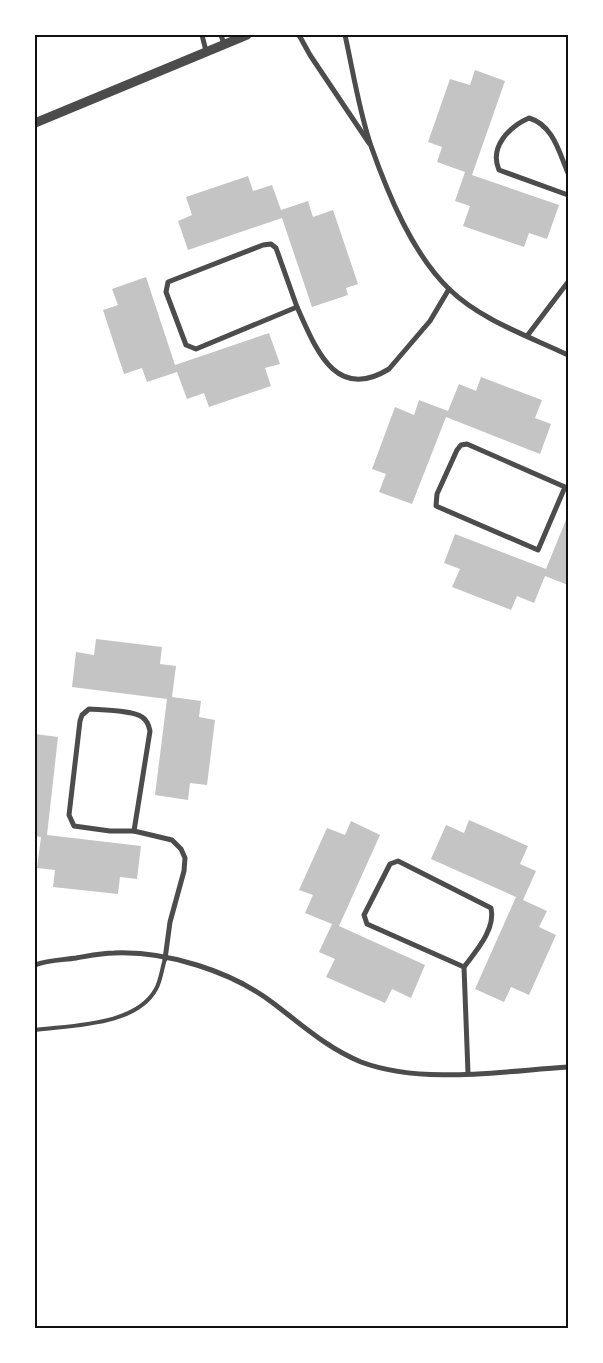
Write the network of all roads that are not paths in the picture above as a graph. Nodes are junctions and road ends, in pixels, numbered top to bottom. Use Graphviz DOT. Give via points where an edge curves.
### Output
graph roads {
  1 [pos="202,35"];
  2 [pos="247,35"];
  3 [pos="299,35"];
  4 [pos="345,35"];
  5 [pos="223,40"];
  6 [pos="206,51"];
  7 [pos="35,122"];
  8 [pos="370,145"];
  9 [pos="568,173"];
  10 [pos="568,195"];
  11 [pos="568,282"];
  12 [pos="449,290"];
  13 [pos="298,307"];
  14 [pos="526,336"];
  15 [pos="568,355"];
  16 [pos="567,484"];
  17 [pos="134,831"];
  18 [pos="165,959"];
  19 [pos="35,964"];
  20 [pos="464,967"];
  21 [pos="35,1030"];
  22 [pos="568,1068"];
  23 [pos="468,1073"];
  1 -- 6 [label="street"];
  2 -- 5 [label="street"];
  3 -- 8 [label="street"];
  4 -- 8 [label="street"];
  5 -- 6 [label="street"];
  6 -- 7 [label="street"];
  8 -- 12 [label="street" via="402,220 425,261"];
  9 -- 10 [label="street" via="552,136 535,119 516,124 500,145 497,157 500,170"];
  11 -- 14 [label="street"];
  12 -- 13 [label="street" via="430,321 389,369 364,379 347,377 331,369 321,358"];
  12 -- 14 [label="street" via="481,314"];
  13 -- 13 [label="street" via="272,244 168,282 166,292 186,345 196,349"];
  14 -- 15 [label="street"];
  16 -- 16 [label="street" via="538,550 436,506 438,494 461,445 468,444"];
  17 -- 17 [label="street" via="150,731 148,724 143,717 134,714 89,709 80,720 70,821 74,826"];
  17 -- 18 [label="street" via="172,840 185,858"];
  18 -- 19 [label="street" via="112,953"];
  18 -- 21 [label="lane" via="157,988 146,1003 119,1018"];
  18 -- 23 [label="street" via="200,965 248,986 318,1039 361,1061 407,1073"];
  20 -- 20 [label="street" via="481,945 494,917 491,908 398,861 390,864 364,915 367,924"];
  20 -- 23 [label="street"];
  22 -- 23 [label="street"];
}
